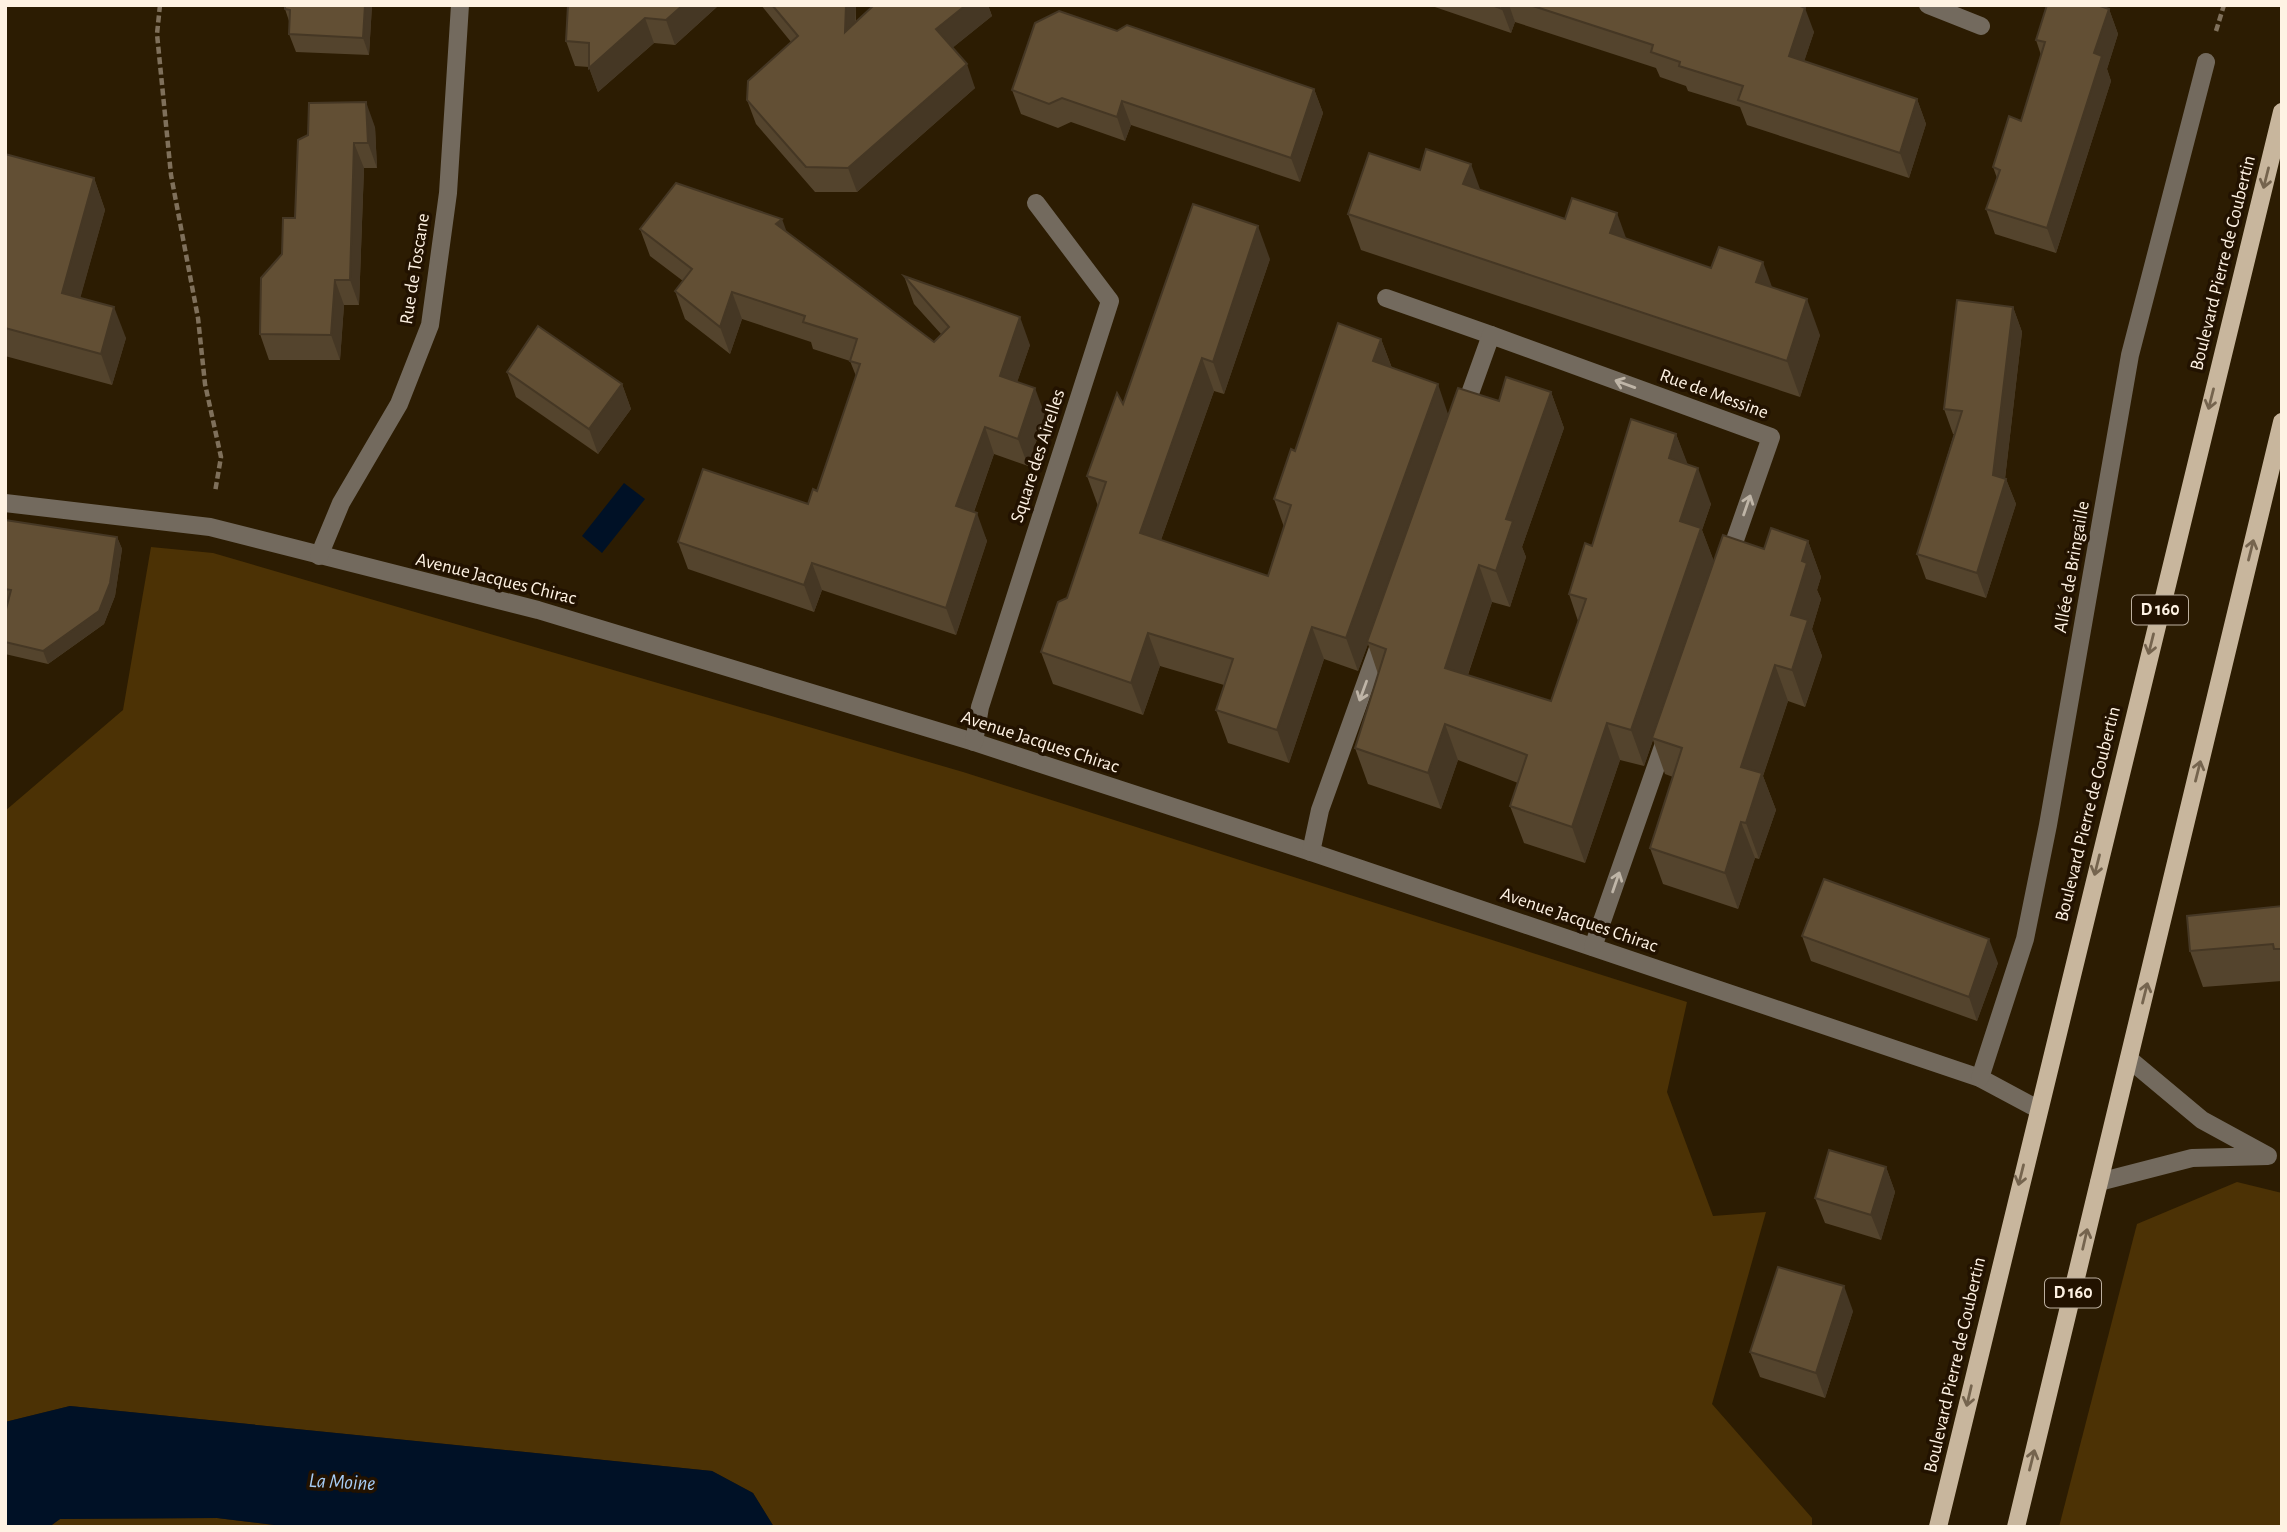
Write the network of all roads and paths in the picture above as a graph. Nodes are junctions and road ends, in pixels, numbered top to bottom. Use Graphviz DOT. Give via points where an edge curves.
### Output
graph roads {
  1 [pos="160,5"];
  2 [pos="460,5"];
  3 [pos="1928,5"];
  4 [pos="1980,26"];
  5 [pos="2206,62"];
  6 [pos="2282,112"];
  7 [pos="1036,203"];
  8 [pos="1385,298"];
  9 [pos="1491,335"];
  10 [pos="2282,422"];
  11 [pos="1459,425"];
  12 [pos="5,503"];
  13 [pos="210,527"];
  14 [pos="319,556"];
  15 [pos="1721,581"];
  16 [pos="1389,618"];
  17 [pos="1675,711"];
  18 [pos="974,742"];
  19 [pos="1311,852"];
  20 [pos="1593,947"];
  21 [pos="2129,1059"];
  22 [pos="1980,1078"];
  23 [pos="2038,1109"];
  24 [pos="2275,1157"];
  25 [pos="2099,1182"];
  26 [pos="1938,1527"];
  27 [pos="2016,1527"];
  1 -- 13 [label="path" via="158,34 171,175 221,457"];
  2 -- 14 [label="street, Rue de Toscane" via="448,193 430,325 399,404 341,503"];
  3 -- 4 [label="street"];
  5 -- 22 [label="street, Allée de Bringaille" via="2130,355 2025,939"];
  6 -- 23 [label="main road, Boulevard Pierre de Coubertin / D 160, one-way"];
  7 -- 18 [label="street, Square des Airelles" via="1110,301 980,707"];
  8 -- 9 [label="street, Rue de Messine"];
  9 -- 11 [label="street"];
  15 -- 9 [label="street, Rue de Messine, one-way" via="1771,437"];
  21 -- 10 [label="main road, D 160, one-way"];
  12 -- 13 [label="street, Avenue Jacques Chirac"];
  13 -- 14 [label="street, Avenue Jacques Chirac"];
  14 -- 18 [label="street, Avenue Jacques Chirac" via="538,610"];
  16 -- 19 [label="street, one-way" via="1320,810"];
  20 -- 17 [label="street, one-way"];
  18 -- 19 [label="street, Avenue Jacques Chirac"];
  19 -- 20 [label="street, Avenue Jacques Chirac"];
  20 -- 22 [label="street, Avenue Jacques Chirac"];
  21 -- 24 [label="street" via="2202,1121"];
  21 -- 25 [label="main road, D 160"];
  22 -- 23 [label="street, Avenue Jacques Chirac"];
  23 -- 26 [label="main road, Boulevard Pierre de Coubertin / D 160, one-way"];
  24 -- 25 [label="street" via="2192,1158"];
  27 -- 25 [label="main road, D 160, one-way"];
}
